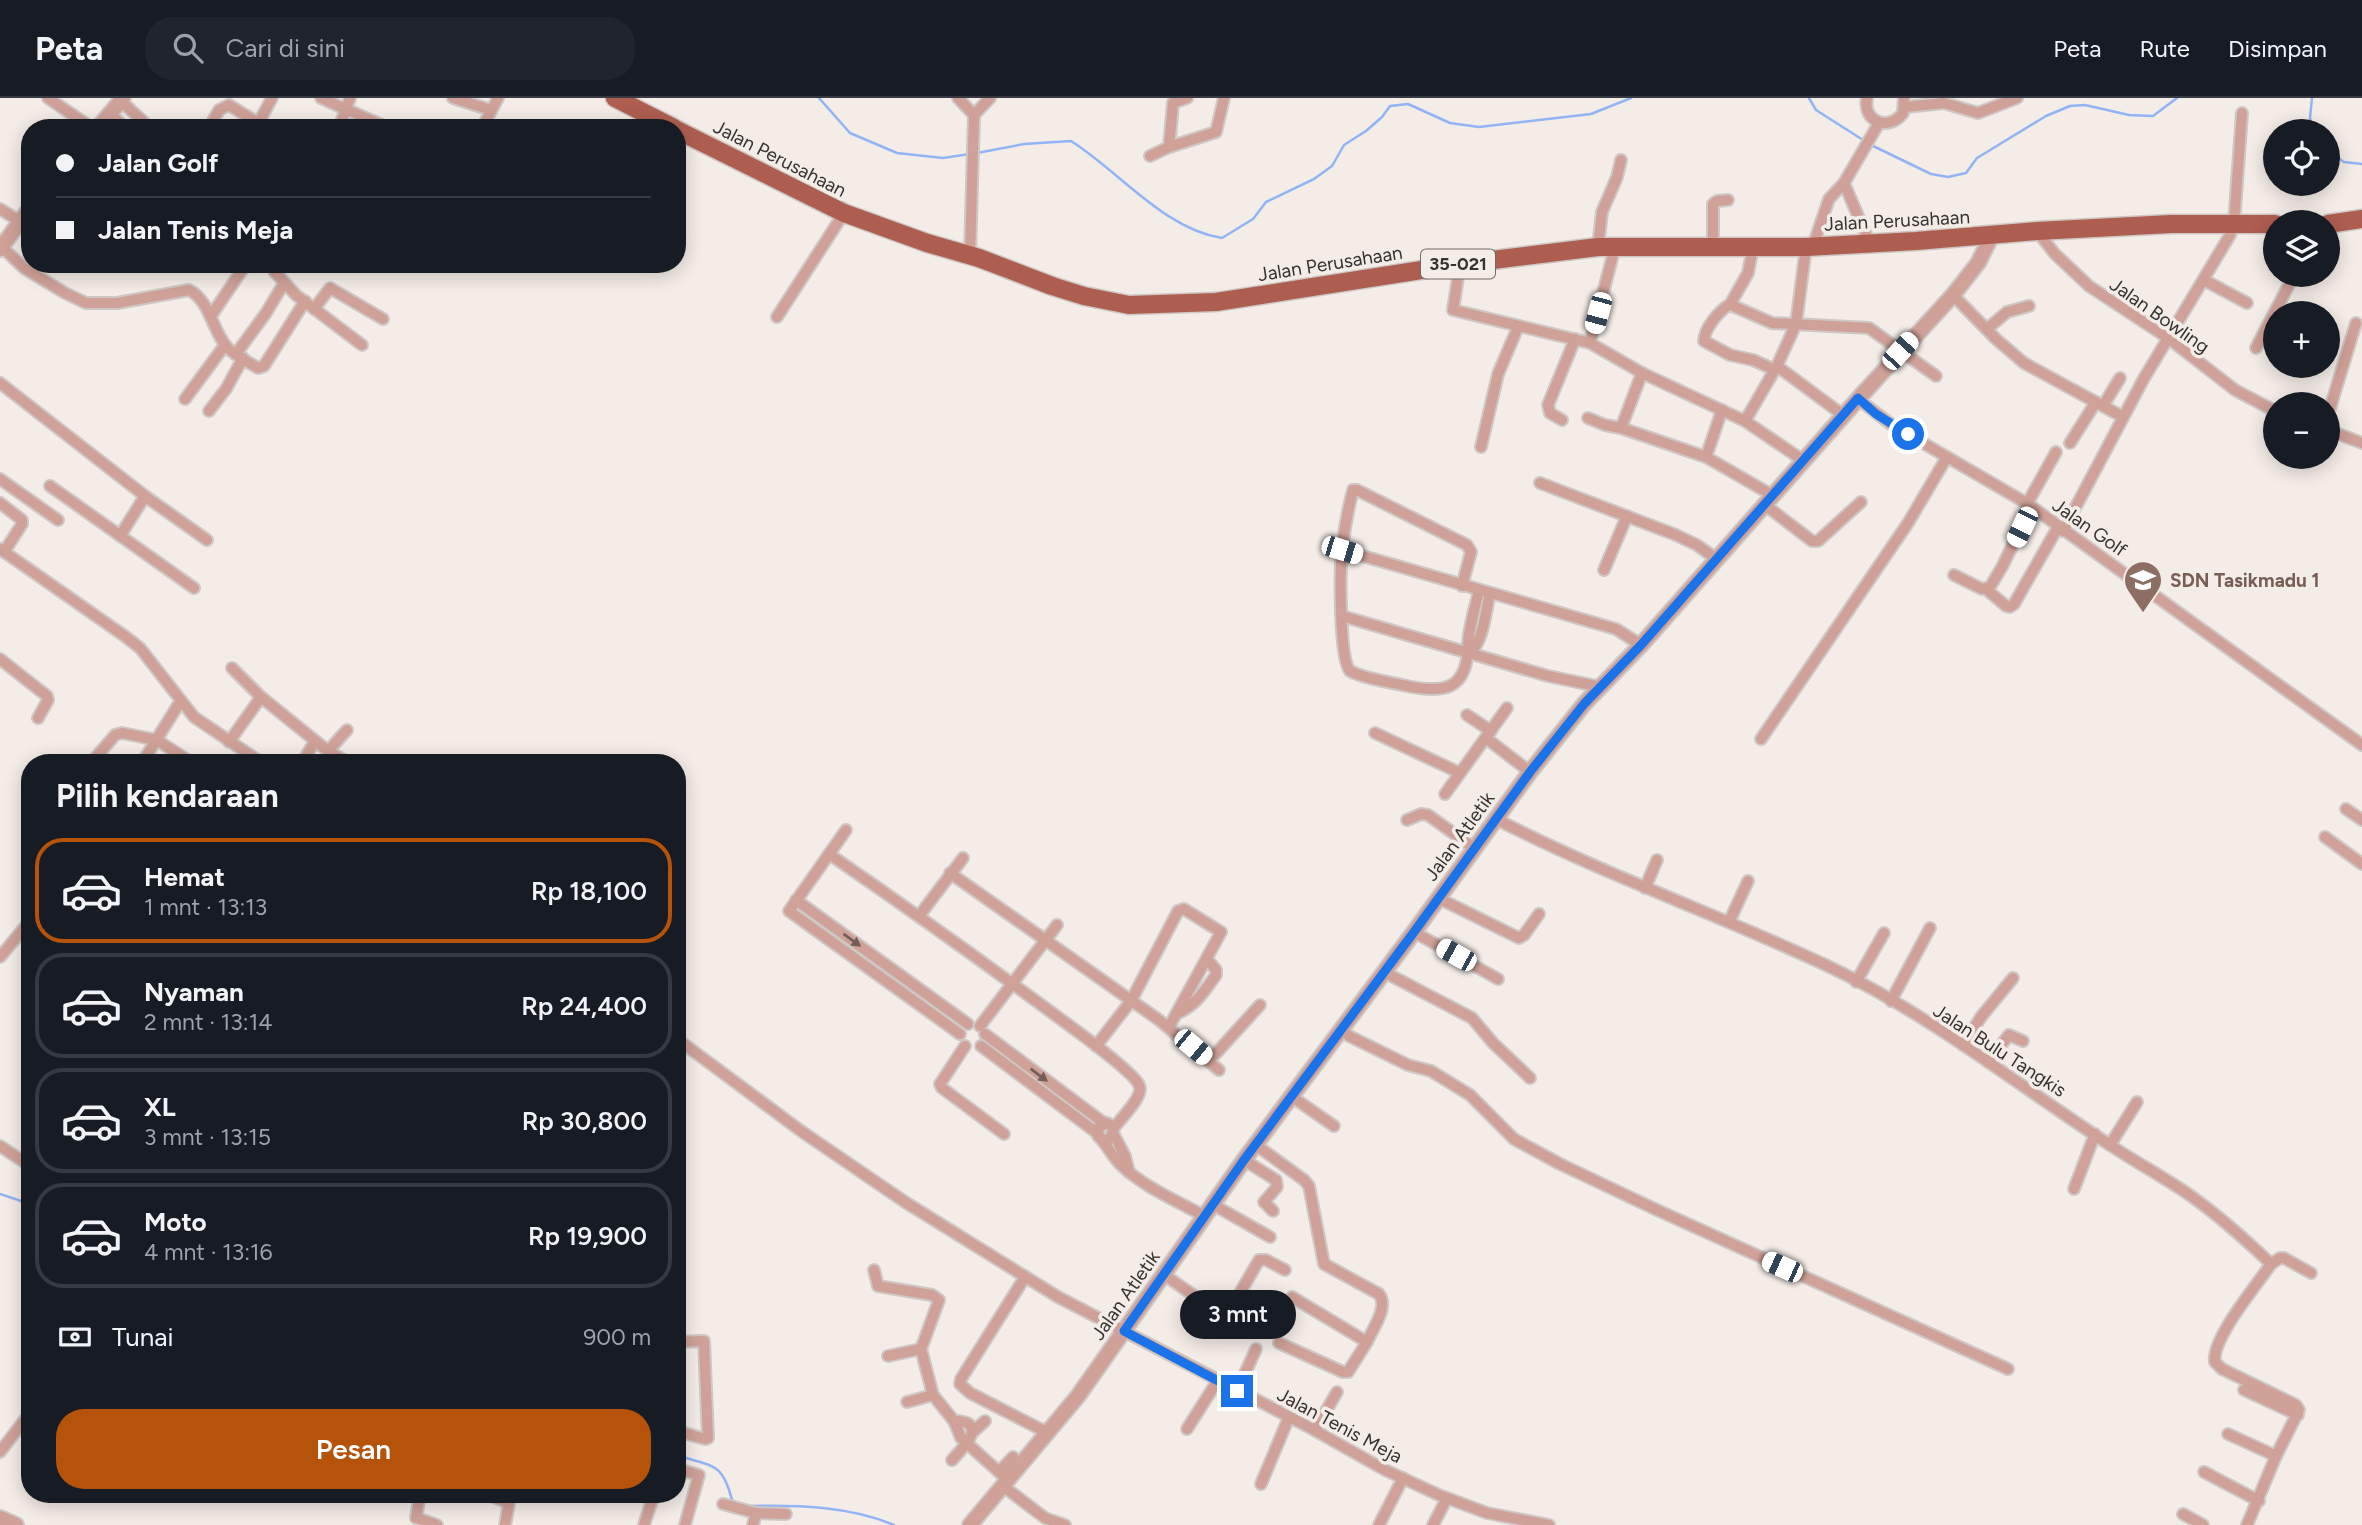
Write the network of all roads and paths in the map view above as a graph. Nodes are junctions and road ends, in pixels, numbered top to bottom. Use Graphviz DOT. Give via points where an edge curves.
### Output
graph roads {
  1 [pos="48,98"];
  2 [pos="272,98"];
  3 [pos="321,98"];
  4 [pos="453,98"];
  5 [pos="498,98"];
  6 [pos="615,98"];
  7 [pos="958,98"];
  8 [pos="990,98"];
  9 [pos="1187,98"];
  10 [pos="1224,98"];
  11 [pos="1867,98"];
  12 [pos="122,99"];
  13 [pos="2013,99"];
  14 [pos="1173,100"];
  15 [pos="1905,102"];
  16 [pos="349,103"];
  17 [pos="491,110"];
  18 [pos="110,113"];
  19 [pos="2242,113"];
  20 [pos="974,115"];
  21 [pos="79,119"];
  22 [pos="105,119"];
  23 [pos="116,119"];
  24 [pos="141,119"];
  25 [pos="213,119"];
  26 [pos="251,119"];
  27 [pos="264,119"];
  28 [pos="374,119"];
  29 [pos="486,119"];
  30 [pos="656,119"];
  31 [pos="1876,127"];
  32 [pos="686,135"];
  33 [pos="1169,147"];
  34 [pos="1150,156"];
  35 [pos="1621,160"];
  36 [pos="1844,183"];
  37 [pos="1728,200"];
  38 [pos="0,209"];
  39 [pos="844,214"];
  40 [pos="2362,219"];
  41 [pos="21,222"];
  42 [pos="2340,222"];
  43 [pos="2234,223"];
  44 [pos="2263,224"];
  45 [pos="2037,231"];
  46 [pos="1992,235"];
  47 [pos="2,243"];
  48 [pos="1870,244"];
  49 [pos="1809,246"];
  50 [pos="1606,247"];
  51 [pos="1713,247"];
  52 [pos="1753,247"];
  53 [pos="970,255"];
  54 [pos="1460,264"];
  55 [pos="21,265"];
  56 [pos="32,273"];
  57 [pos="240,273"];
  58 [pos="278,273"];
  59 [pos="2204,280"];
  60 [pos="284,283"];
  61 [pos="2288,287"];
  62 [pos="1953,295"];
  63 [pos="2247,303"];
  64 [pos="1731,304"];
  65 [pos="309,305"];
  66 [pos="2029,306"];
  67 [pos="211,316"];
  68 [pos="777,317"];
  69 [pos="383,319"];
  70 [pos="2356,323"];
  71 [pos="1796,324"];
  72 [pos="1518,327"];
  73 [pos="1987,329"];
  74 [pos="2168,338"];
  75 [pos="1575,340"];
  76 [pos="1590,343"];
  77 [pos="225,345"];
  78 [pos="362,345"];
  79 [pos="2256,348"];
  80 [pos="1900,351"];
  81 [pos="240,356"];
  82 [pos="1775,368"];
  83 [pos="1642,373"];
  84 [pos="1936,376"];
  85 [pos="2120,378"];
  86 [pos="0,383"];
  87 [pos="2335,392"];
  88 [pos="1858,398"];
  89 [pos="186,399"];
  90 [pos="2099,404"];
  91 [pos="2263,405"];
  92 [pos="1722,410"];
  93 [pos="209,411"];
  94 [pos="1843,415"];
  95 [pos="2123,416"];
  96 [pos="1588,418"];
  97 [pos="1562,420"];
  98 [pos="1745,421"];
  99 [pos="1621,428"];
  100 [pos="2340,435"];
  101 [pos="2070,443"];
  102 [pos="2362,443"];
  103 [pos="1481,447"];
  104 [pos="2056,452"];
  105 [pos="1706,457"];
  106 [pos="1947,457"];
  107 [pos="1804,461"];
  108 [pos="0,480"];
  109 [pos="1540,483"];
  110 [pos="50,486"];
  111 [pos="145,496"];
  112 [pos="1768,500"];
  113 [pos="1861,502"];
  114 [pos="0,503"];
  115 [pos="2029,505"];
  116 [pos="1627,516"];
  117 [pos="58,520"];
  118 [pos="2061,529"];
  119 [pos="121,536"];
  120 [pos="207,540"];
  121 [pos="2,550"];
  122 [pos="1342,550"];
  123 [pos="1715,558"];
  124 [pos="1604,570"];
  125 [pos="1954,575"];
  126 [pos="1462,586"];
  127 [pos="194,588"];
  128 [pos="1986,589"];
  129 [pos="1484,592"];
  130 [pos="1342,616"];
  131 [pos="1641,645"];
  132 [pos="1470,653"];
  133 [pos="0,659"];
  134 [pos="232,668"];
  135 [pos="1601,687"];
  136 [pos="261,697"];
  137 [pos="180,702"];
  138 [pos="1507,708"];
  139 [pos="1468,715"];
  140 [pos="38,718"];
  141 [pos="347,730"];
  142 [pos="1375,733"];
  143 [pos="1488,734"];
  144 [pos="1761,739"];
  145 [pos="157,740"];
  146 [pos="315,741"];
  147 [pos="229,742"];
  148 [pos="2362,745"];
  149 [pos="328,751"];
  150 [pos="99,754"];
  151 [pos="148,754"];
  152 [pos="178,754"];
  153 [pos="247,754"];
  154 [pos="307,754"];
  155 [pos="333,754"];
  156 [pos="1530,772"];
  157 [pos="1460,774"];
  158 [pos="1445,794"];
  159 [pos="2346,809"];
  160 [pos="1496,819"];
  161 [pos="1407,820"];
  162 [pos="2362,820"];
  163 [pos="846,830"];
  164 [pos="2325,837"];
  165 [pos="1474,848"];
  166 [pos="829,854"];
  167 [pos="963,858"];
  168 [pos="1657,860"];
  169 [pos="2362,864"];
  170 [pos="950,873"];
  171 [pos="1748,881"];
  172 [pos="1645,888"];
  173 [pos="1438,898"];
  174 [pos="796,900"];
  175 [pos="1539,914"];
  176 [pos="919,916"];
  177 [pos="1729,922"];
  178 [pos="1057,925"];
  179 [pos="1930,928"];
  180 [pos="21,932"];
  181 [pos="1414,932"];
  182 [pos="1884,933"];
  183 [pos="1045,941"];
  184 [pos="0,957"];
  185 [pos="1207,958"];
  186 [pos="884,964"];
  187 [pos="1384,972"];
  188 [pos="877,974"];
  189 [pos="2013,978"];
  190 [pos="1497,979"];
  191 [pos="1856,982"];
  192 [pos="1012,983"];
  193 [pos="1891,1001"];
  194 [pos="1130,1002"];
  195 [pos="1259,1005"];
  196 [pos="1176,1014"];
  197 [pos="968,1024"];
  198 [pos="1169,1027"];
  199 [pos="1340,1029"];
  200 [pos="983,1030"];
  201 [pos="960,1034"];
  202 [pos="2023,1041"];
  203 [pos="1963,1045"];
  204 [pos="686,1046"];
  205 [pos="965,1046"];
  206 [pos="981,1046"];
  207 [pos="1096,1046"];
  208 [pos="1209,1061"];
  209 [pos="1988,1062"];
  210 [pos="1219,1070"];
  211 [pos="1530,1078"];
  212 [pos="1291,1096"];
  213 [pos="2137,1102"];
  214 [pos="1334,1126"];
  215 [pos="1106,1132"];
  216 [pos="1004,1134"];
  217 [pos="2095,1135"];
  218 [pos="1256,1145"];
  219 [pos="2110,1145"];
  220 [pos="0,1146"];
  221 [pos="21,1160"];
  222 [pos="1244,1160"];
  223 [pos="2074,1189"];
  224 [pos="1208,1210"];
  225 [pos="1273,1211"];
  226 [pos="1270,1237"];
  227 [pos="2271,1264"];
  228 [pos="874,1270"];
  229 [pos="1285,1270"];
  230 [pos="2311,1273"];
  231 [pos="1163,1274"];
  232 [pos="1025,1277"];
  233 [pos="1292,1297"];
  234 [pos="1124,1331"];
  235 [pos="686,1342"];
  236 [pos="1367,1342"];
  237 [pos="1279,1343"];
  238 [pos="921,1349"];
  239 [pos="1256,1349"];
  240 [pos="888,1356"];
  241 [pos="2008,1369"];
  242 [pos="1217,1380"];
  243 [pos="2244,1390"];
  244 [pos="1237,1391"];
  245 [pos="1336,1392"];
  246 [pos="933,1395"];
  247 [pos="907,1402"];
  248 [pos="2297,1410"];
  249 [pos="1289,1417"];
  250 [pos="954,1421"];
  251 [pos="985,1421"];
  252 [pos="21,1425"];
  253 [pos="1187,1429"];
  254 [pos="1315,1430"];
  255 [pos="973,1432"];
  256 [pos="686,1433"];
  257 [pos="1048,1433"];
  258 [pos="2228,1434"];
  259 [pos="968,1443"];
  260 [pos="0,1452"];
  261 [pos="2276,1456"];
  262 [pos="1013,1457"];
  263 [pos="952,1460"];
  264 [pos="686,1471"];
  265 [pos="2204,1472"];
  266 [pos="1403,1478"];
  267 [pos="1004,1480"];
  268 [pos="1261,1483"];
  269 [pos="1447,1499"];
  270 [pos="2259,1501"];
  271 [pos="419,1503"];
  272 [pos="509,1503"];
  273 [pos="651,1503"];
  274 [pos="723,1504"];
  275 [pos="756,1513"];
  276 [pos="786,1514"];
  277 [pos="2183,1514"];
  278 [pos="0,1518"];
  279 [pos="1042,1521"];
  280 [pos="416,1522"];
  281 [pos="1530,1523"];
  282 [pos="16,1525"];
  283 [pos="437,1525"];
  284 [pos="505,1525"];
  285 [pos="644,1525"];
  286 [pos="685,1525"];
  287 [pos="752,1525"];
  288 [pos="970,1525"];
  289 [pos="1065,1525"];
  290 [pos="1379,1525"];
  291 [pos="1433,1525"];
  292 [pos="1549,1525"];
  293 [pos="2203,1525"];
  294 [pos="2247,1525"];
  1 -- 21 [label="street"];
  2 -- 27 [label="street"];
  3 -- 16 [label="street"];
  4 -- 17 [label="street"];
  5 -- 17 [label="street"];
  6 -- 30 [label="main road, Jalan Perusahaan / 35-021"];
  7 -- 20 [label="street"];
  8 -- 20 [label="street"];
  9 -- 14 [label="street"];
  10 -- 33 [label="street" via="1216,132"];
  11 -- 31 [label="street" via="1868,114"];
  12 -- 18 [label="street"];
  12 -- 24 [label="street"];
  13 -- 15 [label="street" via="1978,113 1944,103"];
  14 -- 33 [label="street"];
  15 -- 31 [label="street" via="1899,119"];
  16 -- 28 [label="street"];
  17 -- 29 [label="street"];
  18 -- 22 [label="street"];
  18 -- 23 [label="street"];
  19 -- 43 [label="street"];
  20 -- 53 [label="street"];
  25 -- 26 [label="street" via="226,105"];
  31 -- 36 [label="street"];
  32 -- 39 [label="main road, Jalan Perusahaan / 35-021"];
  33 -- 34 [label="street"];
  35 -- 50 [label="street" via="1602,212"];
  36 -- 48 [label="street"];
  36 -- 49 [label="street" via="1825,207"];
  37 -- 51 [label="street" via="1713,204"];
  38 -- 41 [label="street"];
  39 -- 53 [label="main road, Jalan Perusahaan / 35-021"];
  39 -- 68 [label="street"];
  40 -- 42 [label="main road"];
  41 -- 47 [label="street"];
  43 -- 44 [label="main road, Jalan Perusahaan / 35-021"];
  43 -- 45 [label="main road, Jalan Perusahaan / 35-021"];
  43 -- 59 [label="street"];
  45 -- 46 [label="main road, Jalan Perusahaan / 35-021"];
  45 -- 74 [label="street, Jalan Bowling" via="2072,272"];
  46 -- 48 [label="main road, Jalan Perusahaan / 35-021"];
  46 -- 62 [label="street, Jalan Atletik" via="1978,263"];
  47 -- 55 [label="street"];
  48 -- 49 [label="main road, Jalan Perusahaan / 35-021"];
  49 -- 52 [label="main road, Jalan Perusahaan / 35-021"];
  49 -- 71 [label="street"];
  50 -- 51 [label="main road, Jalan Perusahaan / 35-021"];
  50 -- 54 [label="main road, Jalan Perusahaan / 35-021"];
  50 -- 76 [label="street"];
  51 -- 52 [label="main road, Jalan Perusahaan / 35-021"];
  52 -- 64 [label="street" via="1748,273"];
  53 -- 54 [label="main road, Jalan Perusahaan / 35-021" via="1052,286 1129,305 1216,302"];
  54 -- 72 [label="street" via="1452,309"];
  56 -- 67 [label="street" via="80,302 92,304 189,290"];
  57 -- 67 [label="street"];
  58 -- 60 [label="street"];
  59 -- 63 [label="street"];
  59 -- 74 [label="street"];
  60 -- 65 [label="street"];
  60 -- 81 [label="street"];
  61 -- 79 [label="street"];
  62 -- 73 [label="street"];
  62 -- 80 [label="street, Jalan Atletik"];
  64 -- 71 [label="street" via="1763,321"];
  64 -- 82 [label="street" via="1723,309 1704,341 1730,355"];
  65 -- 69 [label="street" via="330,288"];
  65 -- 78 [label="street"];
  65 -- 81 [label="street" via="264,366 258,368"];
  66 -- 73 [label="street" via="2007,312"];
  67 -- 77 [label="street"];
  70 -- 87 [label="street"];
  71 -- 80 [label="street" via="1869,328"];
  71 -- 82 [label="street"];
  72 -- 75 [label="street"];
  72 -- 103 [label="street" via="1498,374"];
  73 -- 90 [label="street" via="2024,363"];
  74 -- 91 [label="street, Jalan Bowling" via="2235,390"];
  74 -- 95 [label="street"];
  75 -- 76 [label="street"];
  75 -- 97 [label="street" via="1548,405 1550,413"];
  76 -- 83 [label="street"];
  77 -- 81 [label="street"];
  77 -- 89 [label="street"];
  80 -- 84 [label="street"];
  80 -- 88 [label="street, Jalan Atletik"];
  81 -- 93 [label="street" via="226,389"];
  82 -- 94 [label="street"];
  82 -- 98 [label="street"];
  83 -- 92 [label="street"];
  83 -- 99 [label="street"];
  85 -- 90 [label="street"];
  86 -- 111 [label="street"];
  88 -- 94 [label="street, Jalan Atletik"];
  88 -- 106 [label="street, Jalan Golf" via="1892,425"];
  90 -- 95 [label="street"];
  90 -- 101 [label="street"];
  92 -- 98 [label="street"];
  92 -- 105 [label="street"];
  94 -- 107 [label="street, Jalan Atletik"];
  95 -- 118 [label="street"];
  96 -- 99 [label="street"];
  98 -- 107 [label="street"];
  99 -- 105 [label="street"];
  100 -- 102 [label="street"];
  104 -- 115 [label="street"];
  105 -- 112 [label="street"];
  106 -- 115 [label="street, Jalan Golf"];
  106 -- 144 [label="street" via="1909,523"];
  107 -- 112 [label="street, Jalan Atletik"];
  108 -- 117 [label="street"];
  109 -- 116 [label="street"];
  110 -- 119 [label="street"];
  111 -- 119 [label="street"];
  111 -- 120 [label="street"];
  112 -- 113 [label="street" via="1812,541 1818,541"];
  112 -- 123 [label="street, Jalan Atletik"];
  114 -- 121 [label="street" via="22,520"];
  115 -- 118 [label="street, Jalan Golf"];
  115 -- 128 [label="street" via="2002,567"];
  116 -- 123 [label="street" via="1698,545"];
  116 -- 124 [label="street"];
  118 -- 128 [label="street" via="2014,604 2006,606"];
  118 -- 148 [label="street, Jalan Golf"];
  119 -- 127 [label="street"];
  121 -- 137 [label="street" via="143,652"];
  122 -- 126 [label="street"];
  122 -- 126 [label="street" via="1352,492 1357,490 1467,545 1471,552"];
  122 -- 130 [label="street"];
  123 -- 131 [label="street, Jalan Atletik"];
  125 -- 128 [label="street"];
  126 -- 129 [label="street"];
  129 -- 131 [label="street" via="1616,629"];
  129 -- 132 [label="street" via="1480,636"];
  130 -- 132 [label="street"];
  130 -- 132 [label="street" via="1345,662 1354,673 1437,691 1458,678"];
  131 -- 135 [label="street, Jalan Atletik"];
  132 -- 135 [label="street"];
  133 -- 140 [label="street" via="47,696"];
  134 -- 136 [label="street"];
  135 -- 156 [label="street, Jalan Atletik"];
  136 -- 146 [label="street"];
  136 -- 147 [label="street"];
  137 -- 145 [label="street"];
  137 -- 147 [label="street"];
  138 -- 143 [label="street"];
  139 -- 143 [label="street"];
  141 -- 149 [label="street"];
  142 -- 157 [label="street"];
  143 -- 156 [label="street"];
  143 -- 157 [label="street"];
  145 -- 150 [label="street" via="118,734"];
  145 -- 151 [label="street"];
  145 -- 152 [label="street"];
  146 -- 149 [label="street"];
  146 -- 154 [label="street"];
  147 -- 153 [label="street"];
  149 -- 155 [label="street"];
  156 -- 160 [label="street, Jalan Atletik"];
  157 -- 158 [label="street"];
  159 -- 162 [label="street"];
  160 -- 165 [label="street, Jalan Atletik"];
  160 -- 172 [label="street, Jalan Bulu Tangkis"];
  161 -- 165 [label="street" via="1427,815"];
  163 -- 166 [label="street"];
  164 -- 169 [label="street"];
  165 -- 173 [label="street, Jalan Atletik"];
  166 -- 174 [label="street"];
  166 -- 176 [label="street"];
  167 -- 170 [label="street"];
  168 -- 172 [label="street"];
  170 -- 176 [label="street"];
  170 -- 183 [label="street"];
  171 -- 177 [label="street"];
  172 -- 177 [label="street, Jalan Bulu Tangkis"];
  173 -- 175 [label="street" via="1519,938"];
  173 -- 181 [label="street, Jalan Atletik"];
  174 -- 186 [label="street, one-way"];
  174 -- 188 [label="street" via="789,911"];
  176 -- 192 [label="street"];
  177 -- 191 [label="street, Jalan Bulu Tangkis"];
  178 -- 183 [label="street"];
  179 -- 193 [label="street"];
  180 -- 184 [label="street"];
  181 -- 187 [label="street, Jalan Atletik"];
  181 -- 190 [label="street"];
  182 -- 191 [label="street"];
  183 -- 192 [label="street"];
  183 -- 194 [label="street"];
  185 -- 194 [label="street" via="1221,930 1180,909"];
  185 -- 196 [label="street"];
  185 -- 196 [label="street" via="1216,975 1198,1000"];
  186 -- 188 [label="street"];
  186 -- 197 [label="street"];
  187 -- 199 [label="street, Jalan Atletik"];
  187 -- 211 [label="street" via="1472,1018"];
  188 -- 201 [label="street"];
  189 -- 203 [label="street"];
  191 -- 193 [label="street, Jalan Bulu Tangkis"];
  192 -- 200 [label="street"];
  192 -- 207 [label="street"];
  193 -- 203 [label="street, Jalan Bulu Tangkis"];
  194 -- 198 [label="street"];
  194 -- 207 [label="street"];
  195 -- 208 [label="street"];
  196 -- 198 [label="street"];
  197 -- 200 [label="street"];
  197 -- 201 [label="street"];
  198 -- 208 [label="street"];
  199 -- 212 [label="street, Jalan Atletik"];
  199 -- 241 [label="street" via="1408,1065 1431,1071 1470,1095 1514,1139 1560,1164"];
  200 -- 206 [label="street"];
  200 -- 215 [label="street, one-way"];
  201 -- 205 [label="street"];
  202 -- 209 [label="street" via="2009,1035"];
  203 -- 209 [label="street, Jalan Bulu Tangkis"];
  204 -- 232 [label="street, Jalan Tenis Meja" via="875,1182"];
  205 -- 206 [label="street"];
  205 -- 216 [label="street" via="940,1084"];
  206 -- 215 [label="street"];
  207 -- 215 [label="street" via="1141,1088"];
  208 -- 210 [label="street"];
  209 -- 217 [label="street, Jalan Bulu Tangkis"];
  212 -- 214 [label="street"];
  212 -- 218 [label="street, Jalan Atletik"];
  213 -- 219 [label="street"];
  215 -- 224 [label="street" via="1112,1155 1129,1172"];
  217 -- 219 [label="street, Jalan Bulu Tangkis"];
  217 -- 223 [label="street"];
  218 -- 222 [label="street, Jalan Atletik"];
  218 -- 236 [label="street" via="1308,1186 1324,1264 1382,1299"];
  219 -- 227 [label="street, Jalan Bulu Tangkis" via="2192,1197"];
  220 -- 221 [label="street"];
  222 -- 224 [label="street, Jalan Atletik"];
  222 -- 225 [label="street" via="1276,1180 1277,1187 1264,1202"];
  224 -- 226 [label="street"];
  224 -- 231 [label="street, Jalan Atletik"];
  227 -- 230 [label="street" via="2284,1258"];
  227 -- 248 [label="street" via="2222,1333 2214,1359 2222,1369"];
  228 -- 238 [label="street" via="878,1286 939,1300"];
  229 -- 231 [label="street" via="1259,1260 1225,1314"];
  231 -- 234 [label="street, Jalan Atletik"];
  232 -- 234 [label="street, Jalan Tenis Meja"];
  232 -- 257 [label="street" via="960,1384"];
  233 -- 236 [label="street"];
  234 -- 242 [label="street, Jalan Tenis Meja"];
  234 -- 257 [label="street, Jalan Atletik"];
  235 -- 256 [label="street" via="704,1341 708,1438"];
  236 -- 237 [label="street" via="1348,1372"];
  238 -- 240 [label="street"];
  238 -- 246 [label="street"];
  239 -- 244 [label="street"];
  242 -- 244 [label="street, Jalan Tenis Meja"];
  242 -- 253 [label="street"];
  243 -- 248 [label="street"];
  244 -- 249 [label="street, Jalan Tenis Meja"];
  245 -- 254 [label="street"];
  246 -- 247 [label="street"];
  246 -- 250 [label="street"];
  248 -- 261 [label="street"];
  249 -- 254 [label="street, Jalan Tenis Meja"];
  249 -- 268 [label="street"];
  250 -- 255 [label="street" via="967,1424"];
  250 -- 259 [label="street"];
  251 -- 255 [label="street"];
  252 -- 260 [label="street"];
  254 -- 266 [label="street, Jalan Tenis Meja"];
  255 -- 259 [label="street"];
  257 -- 267 [label="street, Jalan Atletik"];
  258 -- 261 [label="street"];
  259 -- 263 [label="street"];
  259 -- 267 [label="street"];
  261 -- 270 [label="street"];
  262 -- 267 [label="street"];
  264 -- 286 [label="street" via="699,1475"];
  265 -- 270 [label="street"];
  266 -- 269 [label="street, Jalan Tenis Meja"];
  266 -- 290 [label="street"];
  267 -- 279 [label="street"];
  267 -- 288 [label="street, Jalan Atletik"];
  269 -- 281 [label="street, Jalan Tenis Meja"];
  269 -- 291 [label="street"];
  270 -- 294 [label="street"];
  271 -- 280 [label="street"];
  272 -- 284 [label="street"];
  273 -- 285 [label="street"];
  274 -- 275 [label="street"];
  275 -- 276 [label="street"];
  275 -- 287 [label="street"];
  277 -- 293 [label="street"];
  278 -- 282 [label="street"];
  279 -- 289 [label="street"];
  280 -- 283 [label="street"];
  281 -- 292 [label="street, Jalan Tenis Meja"];
}
